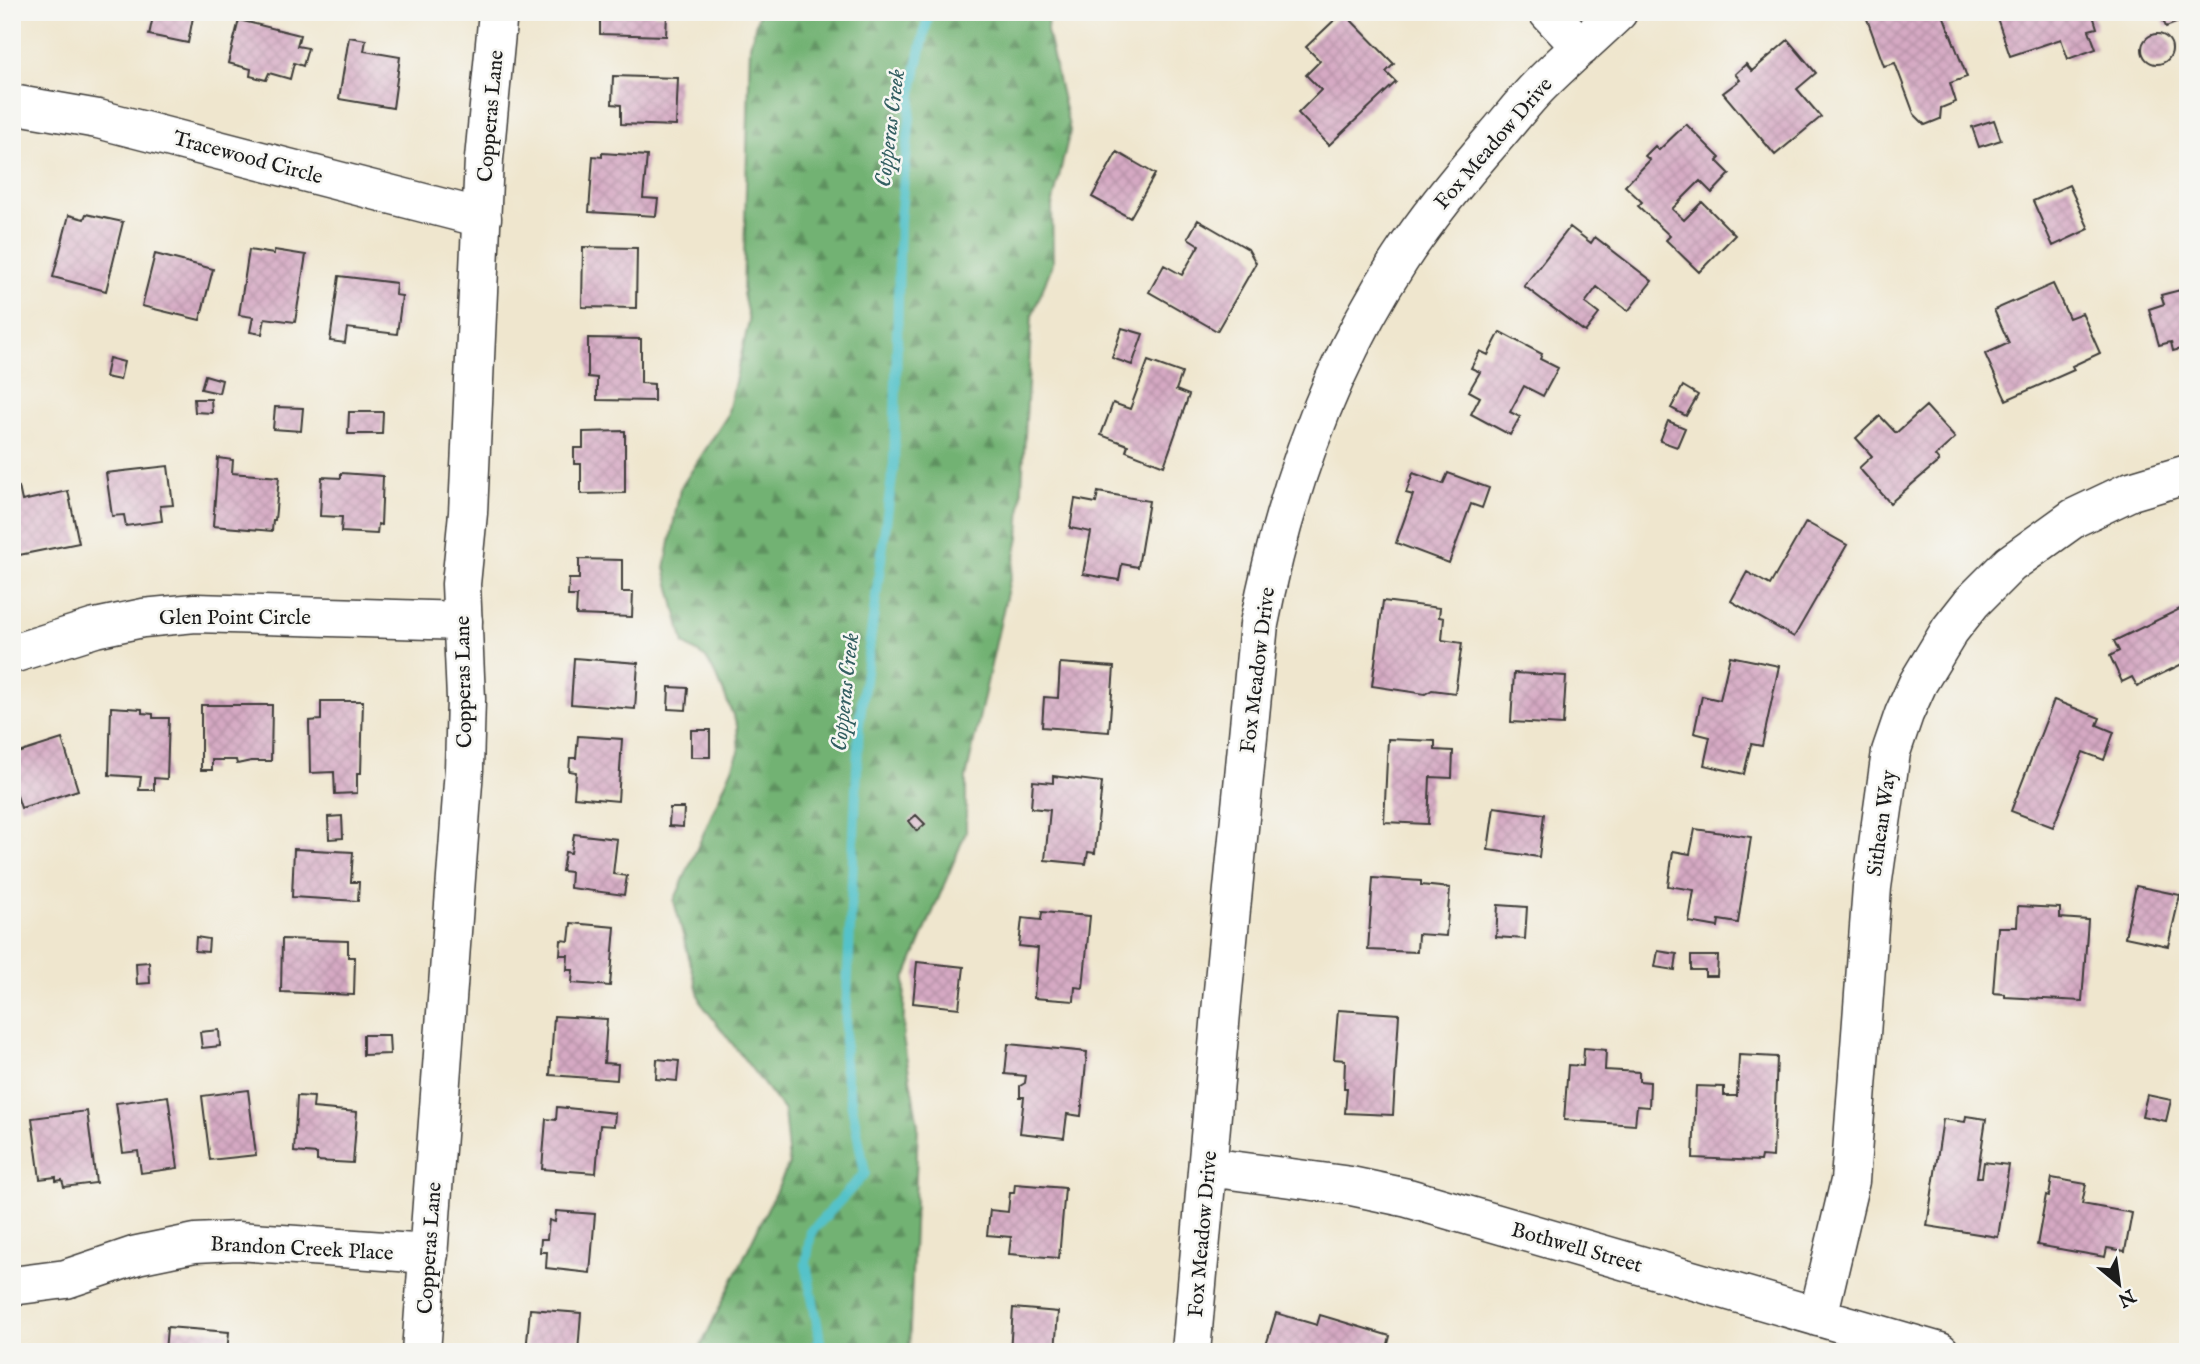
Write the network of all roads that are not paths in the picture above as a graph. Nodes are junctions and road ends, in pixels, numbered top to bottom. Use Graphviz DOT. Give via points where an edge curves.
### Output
graph roads {
  1 [pos="498,12"];
  2 [pos="1548,12"];
  3 [pos="1618,12"];
  4 [pos="1581,47"];
  5 [pos="12,104"];
  6 [pos="482,218"];
  7 [pos="2188,474"];
  8 [pos="463,621"];
  9 [pos="12,654"];
  10 [pos="1208,1167"];
  11 [pos="429,1254"];
  12 [pos="12,1286"];
  13 [pos="1818,1317"];
  14 [pos="421,1352"];
  15 [pos="1191,1352"];
  16 [pos="1940,1352"];
  1 -- 6 [label="street, Copperas Lane"];
  2 -- 4 [label="street"];
  3 -- 4 [label="street, Fox Meadow Drive"];
  4 -- 10 [label="street, Fox Meadow Drive" via="1539,86 1453,184 1399,260 1329,391 1294,483 1259,624"];
  5 -- 6 [label="street, Tracewood Circle" via="98,119"];
  6 -- 8 [label="street, Copperas Lane" via="461,584"];
  7 -- 13 [label="street, Sithean Way" via="2131,491 2074,518 2010,564 1950,630 1904,713 1891,752 1872,887 1850,1181"];
  8 -- 9 [label="street, Glen Point Circle" via="194,613 95,628"];
  8 -- 11 [label="street, Copperas Lane" via="464,769"];
  10 -- 13 [label="street, Bothwell Street" via="1408,1198"];
  10 -- 15 [label="street, Fox Meadow Drive"];
  11 -- 12 [label="street, Brandon Creek Place" via="237,1241 195,1243 137,1255 66,1279"];
  11 -- 14 [label="street, Copperas Lane"];
  13 -- 16 [label="street, Bothwell Street"];
}
